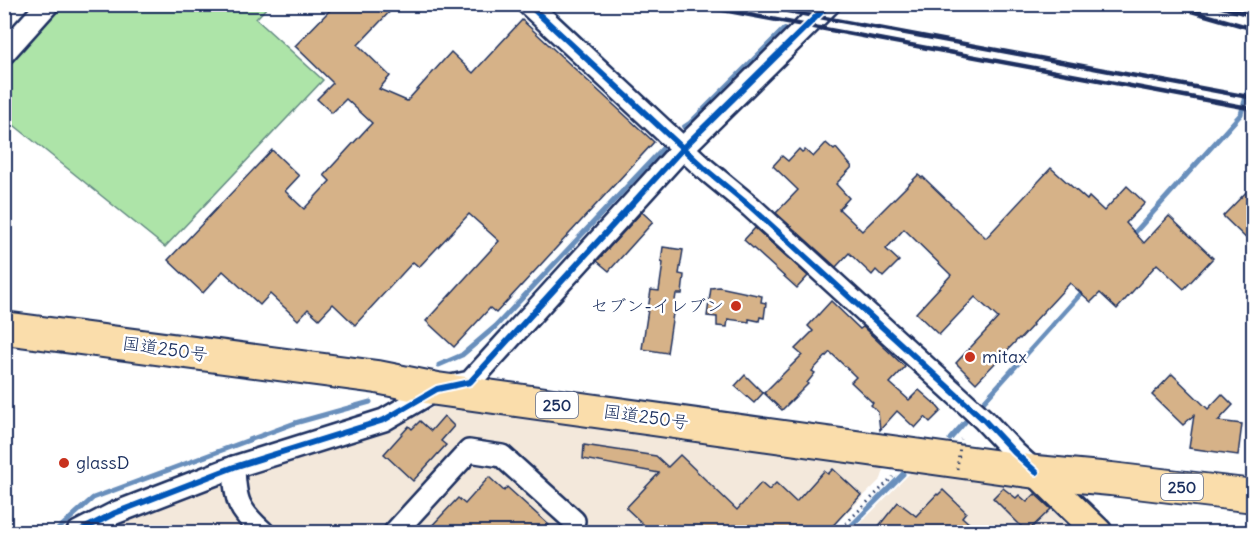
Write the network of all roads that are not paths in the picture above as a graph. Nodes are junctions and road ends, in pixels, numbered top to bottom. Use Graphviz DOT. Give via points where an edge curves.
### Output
graph roads {
  1 [pos="48,4"];
  2 [pos="528,4"];
  3 [pos="829,4"];
  4 [pos="4,53"];
  5 [pos="683,148"];
  6 [pos="4,328"];
  7 [pos="377,377"];
  8 [pos="437,389"];
  9 [pos="384,420"];
  10 [pos="234,467"];
  11 [pos="1036,472"];
  12 [pos="1111,479"];
  13 [pos="1254,496"];
  14 [pos="574,521"];
  15 [pos="1093,527"];
  16 [pos="78,532"];
  17 [pos="263,532"];
  18 [pos="395,532"];
  1 -- 4 [label="street"];
  2 -- 5 [label="street"];
  3 -- 5 [label="street"];
  5 -- 8 [label="street" via="470,382"];
  5 -- 11 [label="street"];
  6 -- 7 [label="highway, 国道250号 / 250"];
  7 -- 8 [label="highway, 国道250号 / 250"];
  7 -- 9 [label="street" via="390,390 390,411"];
  8 -- 9 [label="street"];
  8 -- 11 [label="highway, 国道250号 / 250"];
  9 -- 10 [label="street"];
  10 -- 16 [label="street" via="115,513"];
  10 -- 17 [label="street" via="235,495 247,518"];
  11 -- 12 [label="highway, 国道250号 / 250"];
  11 -- 15 [label="main road"];
  12 -- 13 [label="highway, 国道250号 / 250"];
  12 -- 15 [label="main road" via="1094,486 1084,497"];
  14 -- 18 [label="street" via="502,456 469,451"];
}
